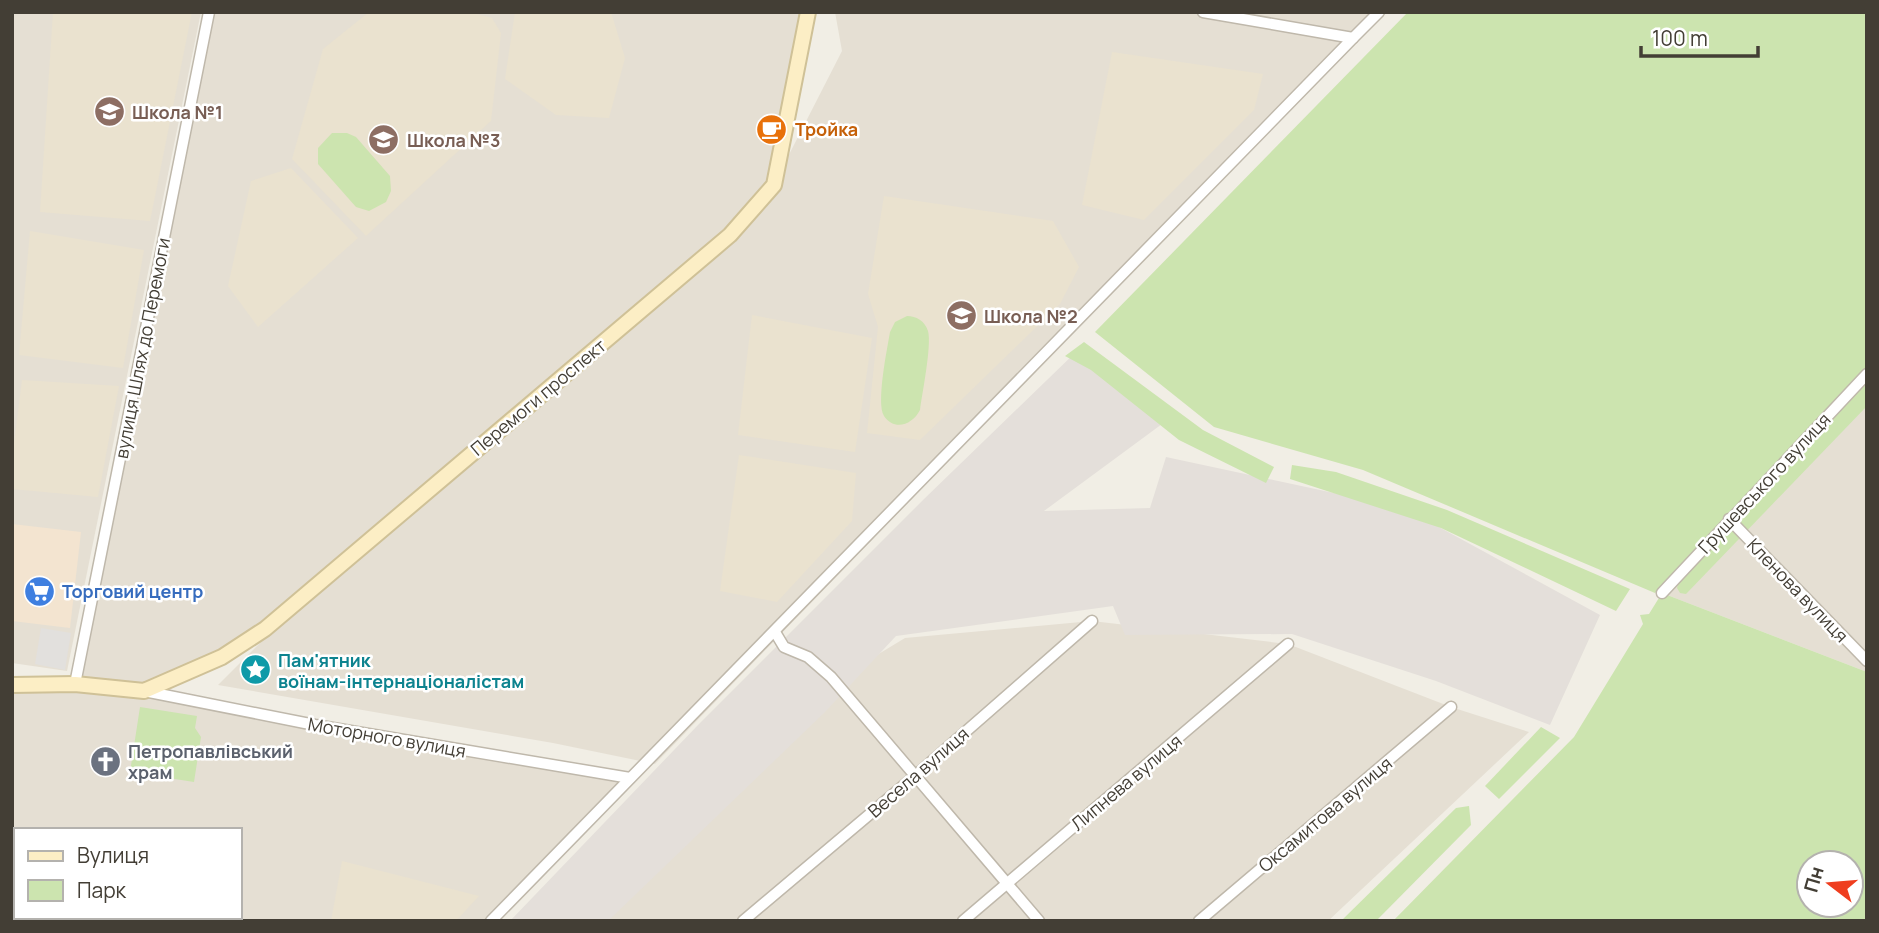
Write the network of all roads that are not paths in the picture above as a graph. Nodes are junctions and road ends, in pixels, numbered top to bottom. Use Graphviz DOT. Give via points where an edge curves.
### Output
graph roads {
  1 [pos="209,12"];
  2 [pos="808,12"];
  3 [pos="1203,12"];
  4 [pos="1379,12"];
  5 [pos="1353,38"];
  6 [pos="1867,374"];
  7 [pos="1729,519"];
  8 [pos="1662,593"];
  9 [pos="1092,621"];
  10 [pos="775,632"];
  11 [pos="1288,644"];
  12 [pos="1867,661"];
  13 [pos="75,684"];
  14 [pos="12,685"];
  15 [pos="144,691"];
  16 [pos="1451,707"];
  17 [pos="915,776"];
  18 [pos="630,778"];
  19 [pos="1008,883"];
  20 [pos="491,921"];
  21 [pos="743,921"];
  22 [pos="963,921"];
  23 [pos="1039,921"];
  24 [pos="1199,921"];
  1 -- 13 [label="street, вулиця Шлях до Перемоги"];
  2 -- 15 [label="street, Перемоги проспект" via="774,185 730,234 265,629 222,657"];
  3 -- 5 [label="street"];
  4 -- 5 [label="street"];
  5 -- 10 [label="street"];
  6 -- 7 [label="street, Грушевського вулиця"];
  7 -- 8 [label="street, Грушевського вулиця"];
  7 -- 12 [label="street, Кленова вулиця"];
  9 -- 17 [label="street, Весела вулиця"];
  10 -- 17 [label="street" via="784,648 808,657 831,677"];
  10 -- 18 [label="street"];
  11 -- 19 [label="street, Липнева вулиця"];
  13 -- 14 [label="street"];
  13 -- 15 [label="street"];
  15 -- 18 [label="street, Моторного вулиця"];
  16 -- 24 [label="street, Оксамитова вулиця"];
  17 -- 19 [label="street"];
  17 -- 21 [label="street, Весела вулиця"];
  18 -- 20 [label="street"];
  19 -- 22 [label="street, Липнева вулиця"];
  19 -- 23 [label="street"];
}
